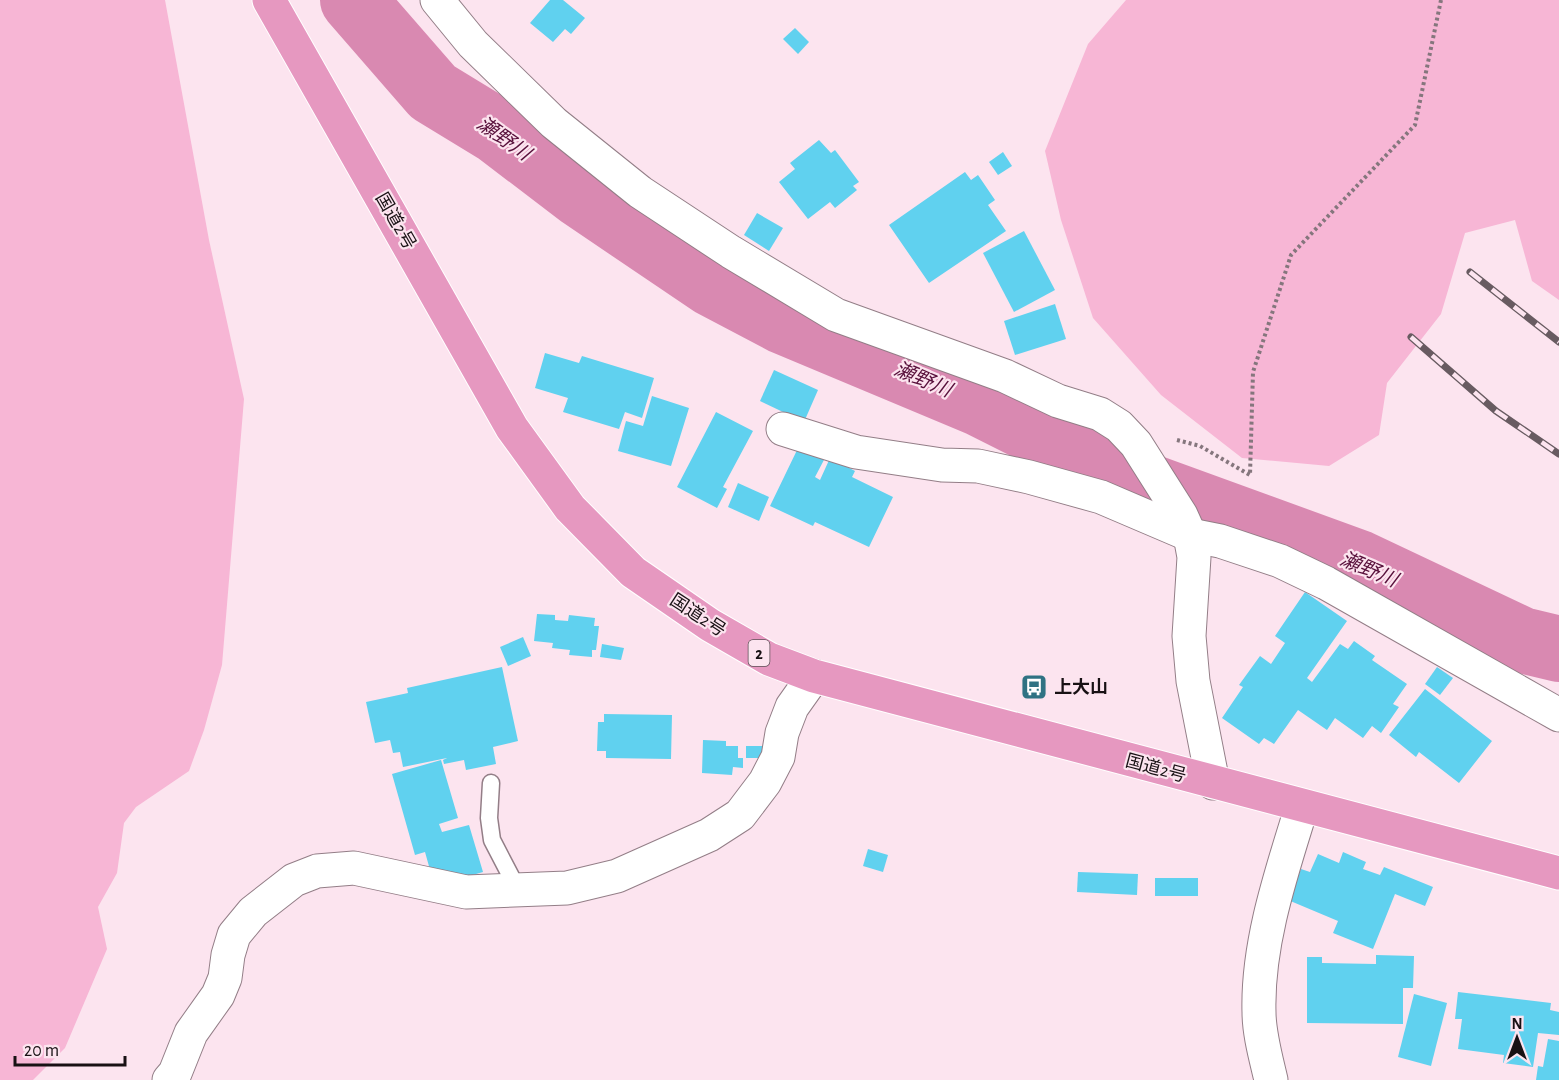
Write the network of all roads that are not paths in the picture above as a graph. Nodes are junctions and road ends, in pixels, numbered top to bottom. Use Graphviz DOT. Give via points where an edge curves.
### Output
graph roads {
  1 [pos="269,0"];
  2 [pos="437,0"];
  3 [pos="783,429"];
  4 [pos="1186,525"];
  5 [pos="814,676"];
  6 [pos="1559,715"];
  7 [pos="491,783"];
  8 [pos="1213,783"];
  9 [pos="1302,806"];
  10 [pos="1559,873"];
  11 [pos="518,890"];
  12 [pos="169,1080"];
  13 [pos="1272,1080"];
  1 -- 5 [label="highway, 国道2号 / 2" via="512,428 570,508 633,572 769,659"];
  2 -- 4 [label="street" via="473,44 554,123 640,192 731,252 836,315 1100,414 1127,435"];
  3 -- 4 [label="street" via="856,452 942,465 978,466 1029,477"];
  4 -- 6 [label="street" via="1326,583"];
  4 -- 8 [label="street" via="1194,556 1189,636 1193,681"];
  5 -- 8 [label="highway, 国道2号 / 2"];
  5 -- 11 [label="street" via="792,707 778,757 765,782 740,815 709,835 617,876 567,888"];
  7 -- 11 [label="lane" via="492,840"];
  8 -- 9 [label="highway, 国道2号 / 2"];
  9 -- 10 [label="highway, 国道2号 / 2"];
  9 -- 13 [label="street" via="1284,866 1260,976 1259,1014"];
  11 -- 12 [label="street" via="466,892 354,868 317,871 294,880 253,912 234,935 218,995 191,1033"];
}
